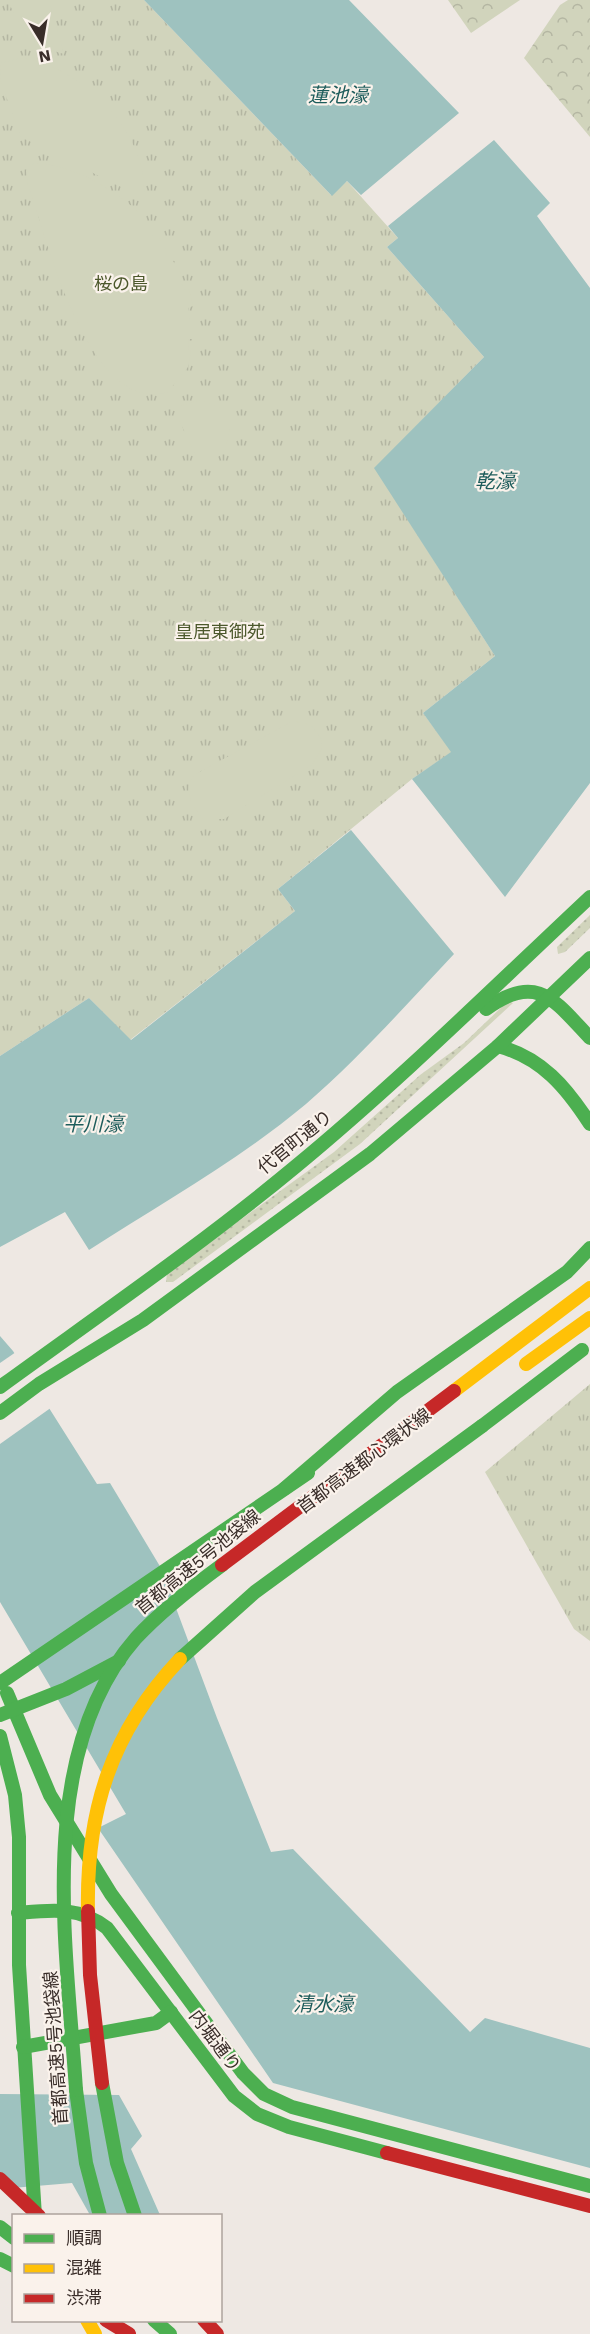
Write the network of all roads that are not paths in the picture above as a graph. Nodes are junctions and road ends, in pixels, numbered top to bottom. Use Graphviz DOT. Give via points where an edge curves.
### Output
graph roads {
  1 [pos="590,897"];
  2 [pos="590,958"];
  3 [pos="549,996"];
  4 [pos="590,1038"];
  5 [pos="498,1046"];
  6 [pos="414,1061"];
  7 [pos="590,1124"];
  8 [pos="291,1184"];
  9 [pos="323,1189"];
  10 [pos="590,1248"];
  11 [pos="590,1281"];
  12 [pos="590,1288"];
  13 [pos="590,1318"];
  14 [pos="590,1343"];
  15 [pos="514,1372"];
  16 [pos="447,1378"];
  17 [pos="0,1387"];
  18 [pos="0,1413"];
  19 [pos="388,1418"];
  20 [pos="280,1492"];
  21 [pos="152,1641"];
  22 [pos="0,1683"];
  23 [pos="0,1715"];
  24 [pos="0,1736"];
  25 [pos="18,1913"];
  26 [pos="171,2012"];
  27 [pos="23,2047"];
  28 [pos="0,2179"];
  29 [pos="590,2186"];
  30 [pos="0,2195"];
  31 [pos="590,2206"];
  32 [pos="33,2213"];
  33 [pos="99,2214"];
  34 [pos="134,2214"];
  35 [pos="110,2322"];
  36 [pos="118,2322"];
  37 [pos="157,2322"];
  38 [pos="206,2322"];
  39 [pos="131,2334"];
  40 [pos="169,2334"];
  41 [pos="217,2334"];
  1 -- 6 [label="main road, 代官町通り"];
  2 -- 3 [label="main road"];
  3 -- 4 [label="main road"];
  3 -- 5 [label="main road"];
  3 -- 6 [label="main road" via="525,990 506,994"];
  5 -- 7 [label="main road" via="517,1050 540,1062"];
  5 -- 9 [label="main road"];
  6 -- 8 [label="main road, 代官町通り"];
  8 -- 9 [label="main road" via="306,1191"];
  8 -- 17 [label="main road, 代官町通り"];
  9 -- 18 [label="main road" via="143,1320 39,1384"];
  10 -- 20 [label="main road, bridge" via="567,1272 397,1392"];
  11 -- 16 [label="main road"];
  12 -- 33 [label="main road, 首都高速5号池袋線, bridge" via="171,1603 127,1649 94,1706 67,1796 63,1874 78,2109"];
  13 -- 15 [label="main road"];
  14 -- 34 [label="main road, bridge" via="256,1591 197,1640 153,1687 117,1747 101,1791 92,1837 88,1897 97,2039 109,2128"];
  19 -- 20 [label="main road, 首都高速都心環状線, bridge"];
  20 -- 22 [label="main road, 首都高速都心環状線, bridge"];
  21 -- 23 [label="main road, bridge" via="66,1689"];
  22 -- 29 [label="main road, 内堀通り" via="50,1795 111,1894 243,2073 264,2094 292,2107"];
  24 -- 25 [label="main road" via="17,1816"];
  25 -- 26 [label="main road, 内堀通り" via="76,1910 99,1920"];
  25 -- 27 [label="main road"];
  26 -- 27 [label="main road" via="156,2023"];
  26 -- 31 [label="main road, 内堀通り" via="234,2096 271,2121"];
  27 -- 32 [label="main road"];
  28 -- 32 [label="main road, bridge"];
  30 -- 32 [label="main road"];
  35 -- 39 [label="main road"];
  36 -- 39 [label="main road"];
  37 -- 40 [label="main road"];
  38 -- 41 [label="main road"];
}
